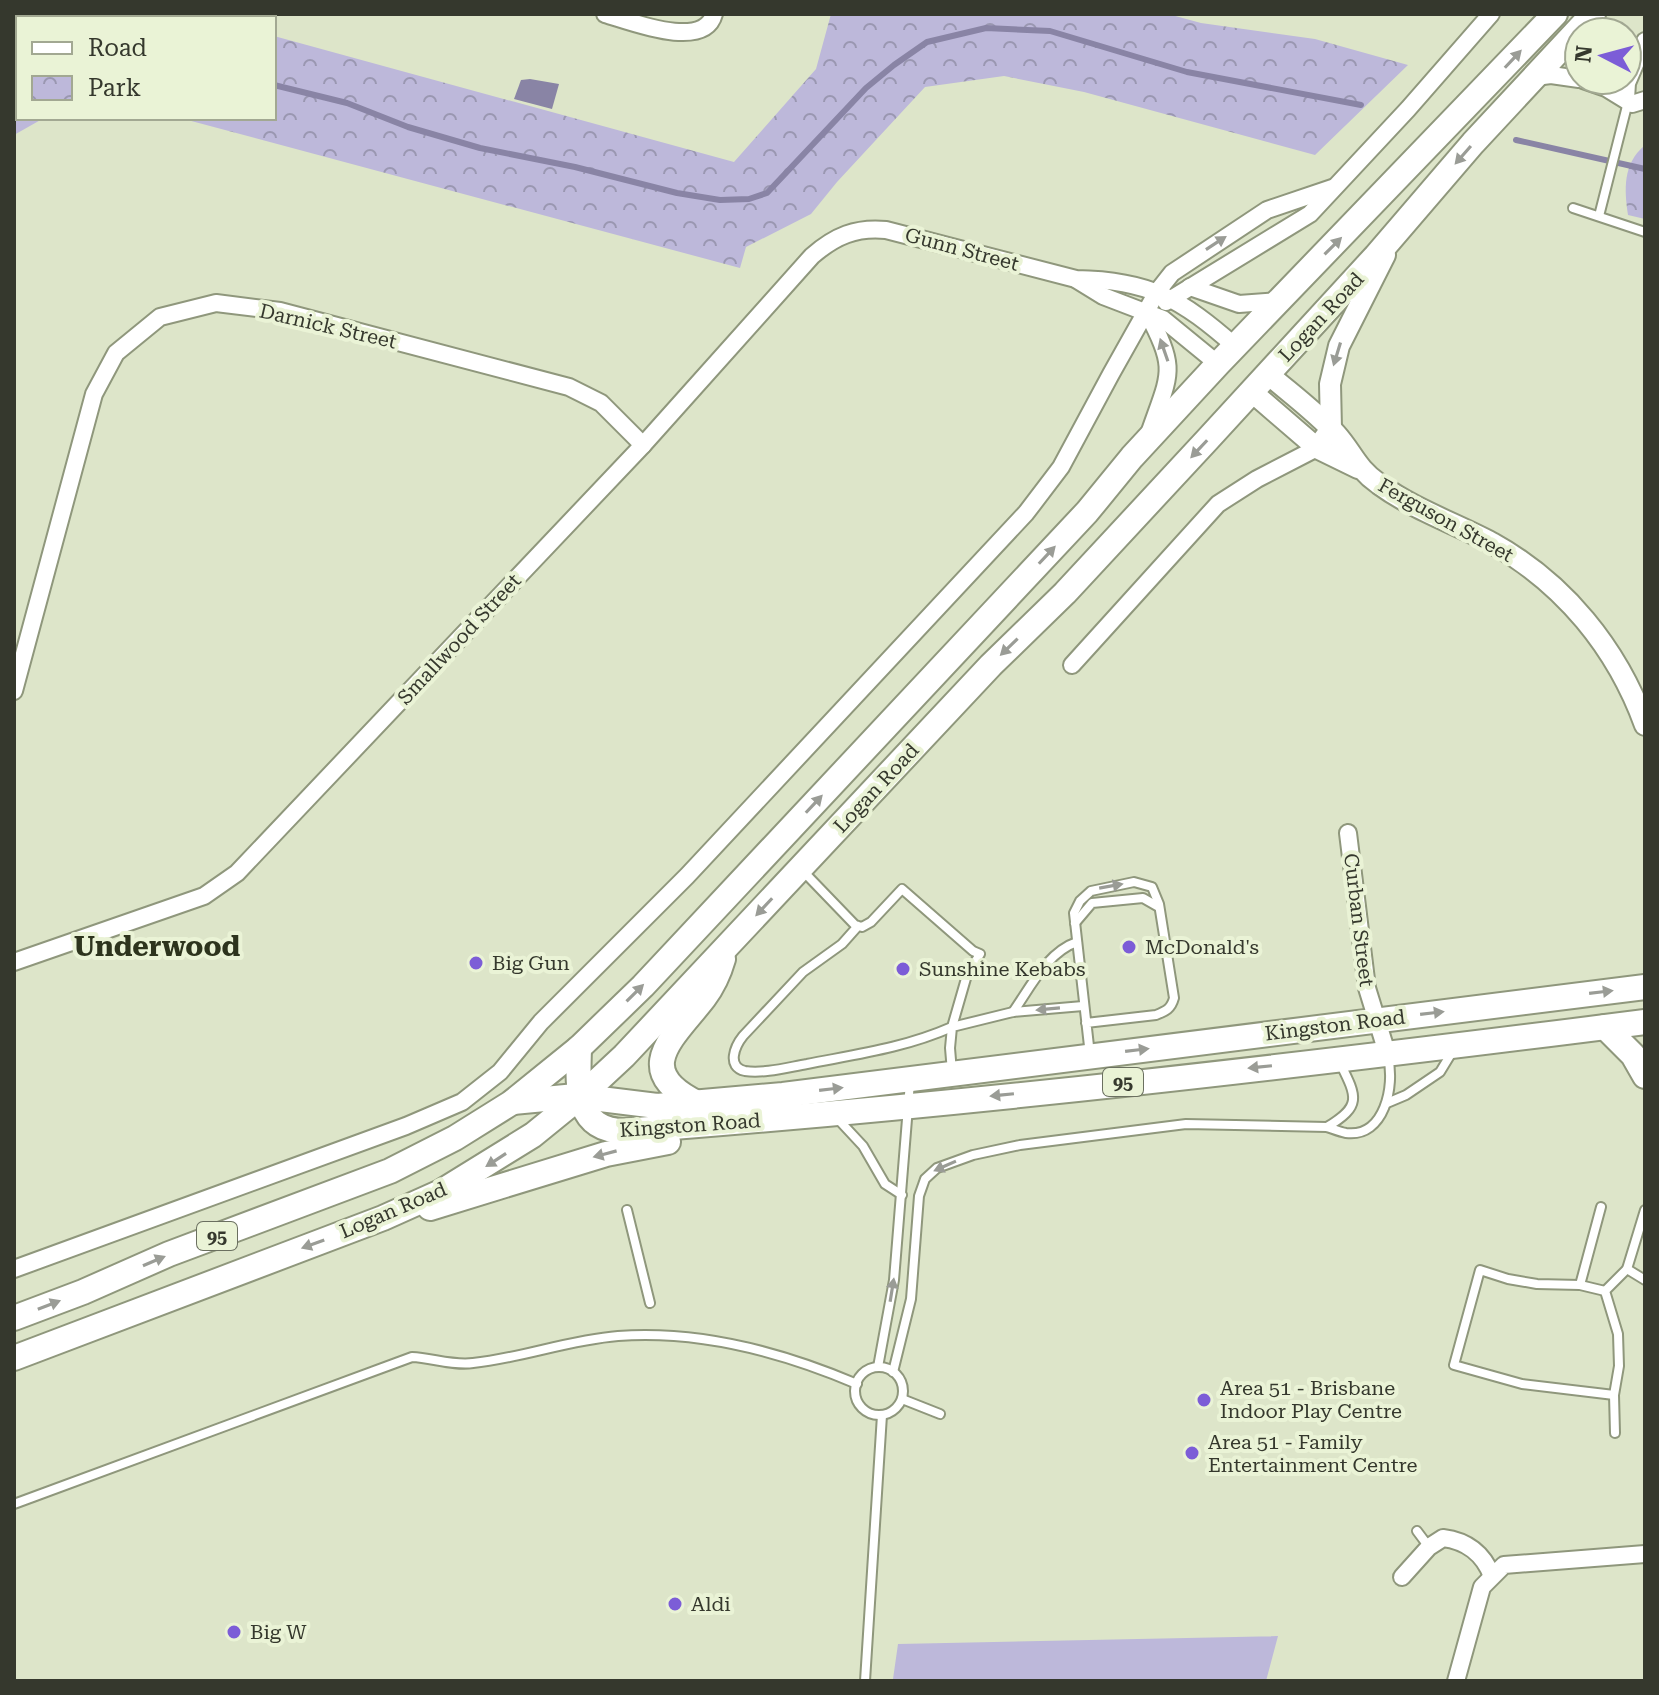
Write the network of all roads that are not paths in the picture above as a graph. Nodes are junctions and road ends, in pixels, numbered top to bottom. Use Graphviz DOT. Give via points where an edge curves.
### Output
graph roads {
  1 [pos="605,14"];
  2 [pos="714,14"];
  3 [pos="1491,14"];
  4 [pos="1555,14"];
  5 [pos="1593,14"];
  6 [pos="1645,41"];
  7 [pos="1535,77"];
  8 [pos="1563,77"];
  9 [pos="1633,100"];
  10 [pos="1332,188"];
  11 [pos="1573,208"];
  12 [pos="1599,216"];
  13 [pos="847,232"];
  14 [pos="1645,232"];
  15 [pos="1396,234"];
  16 [pos="1076,279"];
  17 [pos="1190,287"];
  18 [pos="1165,296"];
  19 [pos="1278,301"];
  20 [pos="1147,312"];
  21 [pos="1236,347"];
  22 [pos="1218,364"];
  23 [pos="1260,383"];
  24 [pos="1331,429"];
  25 [pos="1146,443"];
  26 [pos="643,445"];
  27 [pos="1317,448"];
  28 [pos="1358,468"];
  29 [pos="1072,665"];
  30 [pos="14,691"];
  31 [pos="1645,725"];
  32 [pos="1348,833"];
  33 [pos="801,869"];
  34 [pos="1159,907"];
  35 [pos="1074,923"];
  36 [pos="858,926"];
  37 [pos="1077,942"];
  38 [pos="728,946"];
  39 [pos="14,962"];
  40 [pos="1645,987"];
  41 [pos="1083,1006"];
  42 [pos="1013,1012"];
  43 [pos="1376,1020"];
  44 [pos="1645,1022"];
  45 [pos="1086,1023"];
  46 [pos="952,1027"];
  47 [pos="1605,1027"];
  48 [pos="1457,1045"];
  49 [pos="579,1048"];
  50 [pos="1387,1053"];
  51 [pos="1090,1056"];
  52 [pos="1338,1059"];
  53 [pos="952,1075"];
  54 [pos="1645,1076"];
  55 [pos="910,1080"];
  56 [pos="781,1081"];
  57 [pos="581,1096"];
  58 [pos="511,1103"];
  59 [pos="697,1103"];
  60 [pos="1387,1103"];
  61 [pos="909,1106"];
  62 [pos="833,1114"];
  63 [pos="791,1119"];
  64 [pos="1327,1127"];
  65 [pos="902,1195"];
  66 [pos="1601,1207"];
  67 [pos="627,1210"];
  68 [pos="1645,1210"];
  69 [pos="383,1218"];
  70 [pos="14,1269"];
  71 [pos="1627,1269"];
  72 [pos="1645,1280"];
  73 [pos="1580,1285"];
  74 [pos="1605,1291"];
  75 [pos="650,1303"];
  76 [pos="14,1318"];
  77 [pos="14,1358"];
  78 [pos="878,1367"];
  79 [pos="893,1372"];
  80 [pos="857,1384"];
  81 [pos="1614,1395"];
  82 [pos="902,1399"];
  83 [pos="940,1414"];
  84 [pos="882,1415"];
  85 [pos="1615,1433"];
  86 [pos="14,1504"];
  87 [pos="1417,1531"];
  88 [pos="1429,1547"];
  89 [pos="1645,1554"];
  90 [pos="1492,1576"];
  91 [pos="1402,1577"];
  92 [pos="865,1681"];
  93 [pos="1456,1681"];
  1 -- 2 [label="street" via="677,33 696,32"];
  3 -- 10 [label="street"];
  19 -- 4 [label="main road, Logan Road, one-way"];
  5 -- 7 [label="main road, Logan Road"];
  6 -- 9 [label="street" via="1627,83"];
  7 -- 8 [label="street"];
  7 -- 15 [label="main road, Logan Road, one-way"];
  9 -- 12 [label="lane"];
  10 -- 17 [label="street" via="1300,222"];
  18 -- 10 [label="street, one-way" via="1178,269 1260,214"];
  11 -- 12 [label="lane"];
  12 -- 14 [label="lane"];
  13 -- 16 [label="street, Gunn Street" via="886,230"];
  13 -- 26 [label="street, Smallwood Street" via="812,256"];
  15 -- 23 [label="main road, Logan Road"];
  15 -- 24 [label="street, one-way" via="1336,354"];
  16 -- 18 [label="street, Gunn Street" via="1121,282"];
  16 -- 20 [label="street, Gunn Street" via="1103,296"];
  17 -- 18 [label="street"];
  17 -- 19 [label="street" via="1239,304"];
  18 -- 20 [label="street"];
  18 -- 21 [label="street, Gunn Street"];
  19 -- 21 [label="main road, Logan Road"];
  20 -- 22 [label="street, Gunn Street" via="1173,326"];
  25 -- 20 [label="street, one-way" via="1169,372 1166,350"];
  20 -- 70 [label="street" via="1061,467 1026,513 481,1089 406,1126"];
  21 -- 22 [label="main road, Logan Road"];
  21 -- 23 [label="main road"];
  22 -- 23 [label="main road"];
  22 -- 25 [label="main road, Logan Road"];
  23 -- 24 [label="street, Ferguson Street"];
  23 -- 27 [label="street, Ferguson Street"];
  23 -- 33 [label="main road, Logan Road, one-way"];
  24 -- 27 [label="street"];
  24 -- 28 [label="street, Ferguson Street"];
  49 -- 25 [label="main road, Logan Road, one-way" via="711,914"];
  26 -- 30 [label="street, Darnick Street" via="601,403 569,387 280,311 216,303 160,317 116,353 94,394"];
  26 -- 39 [label="street, Smallwood Street" via="237,873 204,896"];
  27 -- 28 [label="street, Ferguson Street"];
  27 -- 29 [label="street" via="1218,504"];
  28 -- 31 [label="street, Ferguson Street" via="1405,502 1509,554 1555,589 1613,657"];
  32 -- 43 [label="street, Curban Street" via="1367,988"];
  33 -- 36 [label="lane"];
  33 -- 38 [label="main road, Logan Road, one-way"];
  34 -- 35 [label="lane" via="1143,898 1105,900 1092,903"];
  35 -- 34 [label="lane, one-way" via="1080,901 1101,887 1145,884 1152,887"];
  34 -- 45 [label="lane" via="1172,1006 1156,1015"];
  35 -- 37 [label="lane"];
  36 -- 46 [label="lane" via="871,922 902,889 980,954 967,975"];
  36 -- 56 [label="lane" via="803,972 735,1046 737,1067"];
  37 -- 41 [label="lane"];
  37 -- 42 [label="lane" via="1051,959"];
  38 -- 57 [label="main road, Logan Road"];
  38 -- 59 [label="main road" via="713,984 674,1032 663,1055 667,1081"];
  43 -- 40 [label="main road, Kingston Road / 95, one-way"];
  41 -- 42 [label="lane, one-way"];
  41 -- 45 [label="lane"];
  42 -- 46 [label="lane"];
  43 -- 50 [label="street, Curban Street"];
  51 -- 43 [label="main road, Kingston Road / 95, one-way"];
  44 -- 47 [label="main road, Kingston Road / 95"];
  45 -- 51 [label="lane"];
  46 -- 53 [label="lane"];
  46 -- 56 [label="lane"];
  47 -- 48 [label="main road, Kingston Road / 95"];
  47 -- 54 [label="main road"];
  48 -- 50 [label="main road, Kingston Road / 95"];
  48 -- 60 [label="lane" via="1440,1072"];
  49 -- 57 [label="main road"];
  49 -- 58 [label="main road, Logan Road"];
  50 -- 52 [label="main road, Kingston Road / 95"];
  50 -- 60 [label="lane"];
  51 -- 53 [label="main road, Kingston Road / 95"];
  52 -- 61 [label="main road, Kingston Road / 95, one-way"];
  52 -- 64 [label="lane" via="1353,1100 1349,1112"];
  53 -- 55 [label="main road, Kingston Road / 95"];
  56 -- 55 [label="main road, Kingston Road / 95, one-way"];
  55 -- 61 [label="lane"];
  56 -- 59 [label="main road, Kingston Road / 95"];
  57 -- 58 [label="main road, 95"];
  57 -- 59 [label="main road, Kingston Road / 95" via="643,1106"];
  57 -- 63 [label="main road, Kingston Road / 95" via="592,1121 616,1131"];
  57 -- 69 [label="main road, Logan Road / 95, one-way" via="489,1164"];
  76 -- 58 [label="main road, Logan Road / 95, one-way" via="390,1171"];
  60 -- 64 [label="lane" via="1375,1122 1360,1131"];
  61 -- 62 [label="main road, Kingston Road / 95"];
  61 -- 65 [label="lane"];
  62 -- 63 [label="main road, Kingston Road / 95"];
  62 -- 65 [label="lane" via="863,1146 885,1184"];
  63 -- 69 [label="main road, 95, one-way" via="754,1132 621,1150"];
  64 -- 79 [label="lane, one-way" via="1186,1124 1020,1145 937,1168 925,1179 917,1207 911,1299"];
  78 -- 65 [label="lane, one-way"];
  66 -- 73 [label="lane"];
  67 -- 75 [label="lane"];
  68 -- 71 [label="lane"];
  69 -- 77 [label="main road, Logan Road / 95, one-way"];
  71 -- 72 [label="lane"];
  71 -- 74 [label="lane"];
  73 -- 74 [label="lane"];
  73 -- 81 [label="lane" via="1537,1284 1480,1270 1454,1365 1522,1384"];
  74 -- 81 [label="lane" via="1618,1334"];
  78 -- 79 [label="lane"];
  78 -- 80 [label="lane" via="865,1372"];
  79 -- 82 [label="lane" via="902,1384"];
  80 -- 84 [label="lane" via="861,1406"];
  80 -- 86 [label="lane" via="767,1352 660,1335 596,1338 469,1364 412,1357"];
  81 -- 85 [label="lane"];
  82 -- 83 [label="lane"];
  82 -- 84 [label="lane"];
  84 -- 92 [label="lane"];
  87 -- 88 [label="lane"];
  88 -- 90 [label="street" via="1443,1538 1461,1541 1475,1550"];
  88 -- 91 [label="street"];
  89 -- 90 [label="street" via="1520,1562 1504,1565"];
  90 -- 93 [label="street" via="1482,1587"];
}
